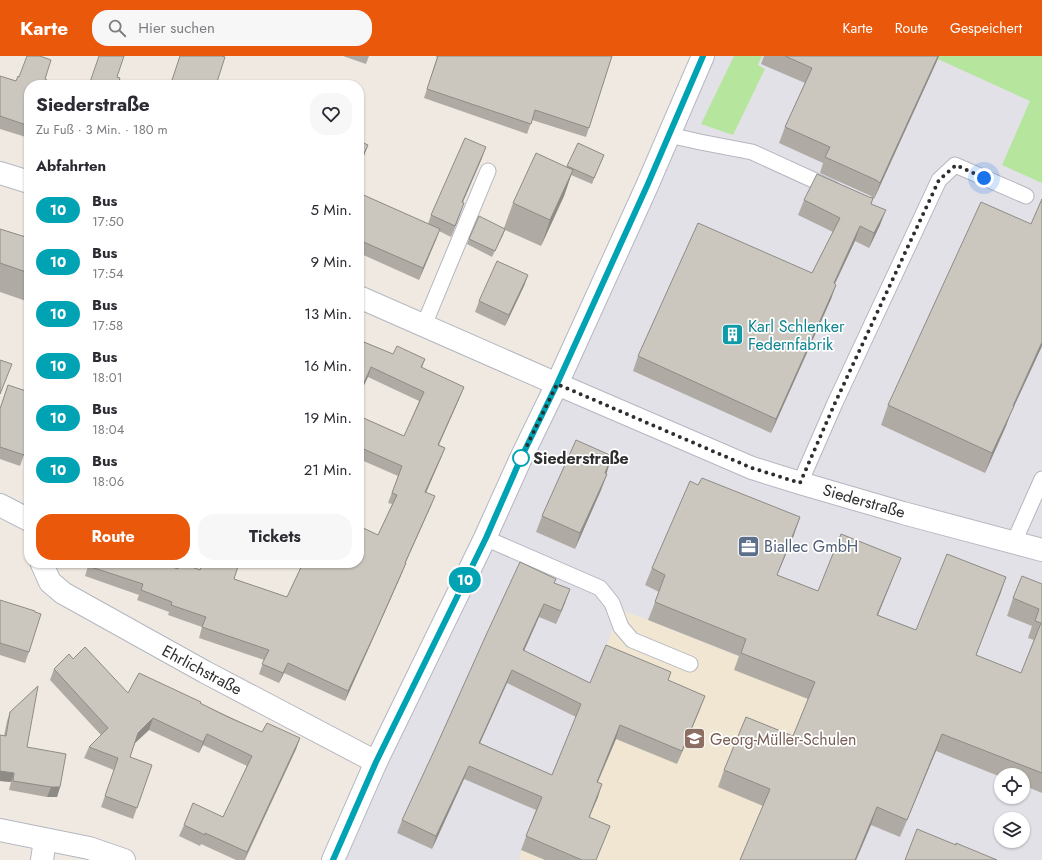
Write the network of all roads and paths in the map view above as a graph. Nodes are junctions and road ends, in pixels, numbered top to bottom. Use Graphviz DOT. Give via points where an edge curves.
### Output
graph roads {
  1 [pos="704,56"];
  2 [pos="670,134"];
  3 [pos="488,171"];
  4 [pos="0,173"];
  5 [pos="24,180"];
  6 [pos="845,194"];
  7 [pos="1026,196"];
  8 [pos="364,299"];
  9 [pos="424,326"];
  10 [pos="557,384"];
  11 [pos="1042,479"];
  12 [pos="800,483"];
  13 [pos="0,505"];
  14 [pos="24,517"];
  15 [pos="486,538"];
  16 [pos="1014,542"];
  17 [pos="1042,550"];
  18 [pos="44,568"];
  19 [pos="690,664"];
  20 [pos="376,762"];
  21 [pos="0,830"];
  22 [pos="44,850"];
  23 [pos="124,860"];
  24 [pos="333,860"];
  1 -- 2 [label="street"];
  2 -- 6 [label="lane" via="752,152"];
  2 -- 10 [label="street"];
  3 -- 9 [label="lane"];
  4 -- 5 [label="street"];
  7 -- 12 [label="lane" via="956,165 939,180"];
  8 -- 9 [label="street, Siederstraße"];
  9 -- 10 [label="street, Siederstraße"];
  10 -- 12 [label="street, Siederstraße" via="752,468"];
  10 -- 15 [label="street"];
  11 -- 16 [label="lane"];
  12 -- 16 [label="street, Siederstraße"];
  13 -- 14 [label="street"];
  15 -- 19 [label="lane" via="600,588 612,603 621,627 632,640"];
  15 -- 20 [label="street"];
  16 -- 17 [label="street, Siederstraße"];
  18 -- 20 [label="street, Ehrlichstraße" via="50,582 63,593 205,672"];
  20 -- 24 [label="street"];
  21 -- 22 [label="street"];
  22 -- 23 [label="street" via="88,848"];
}
